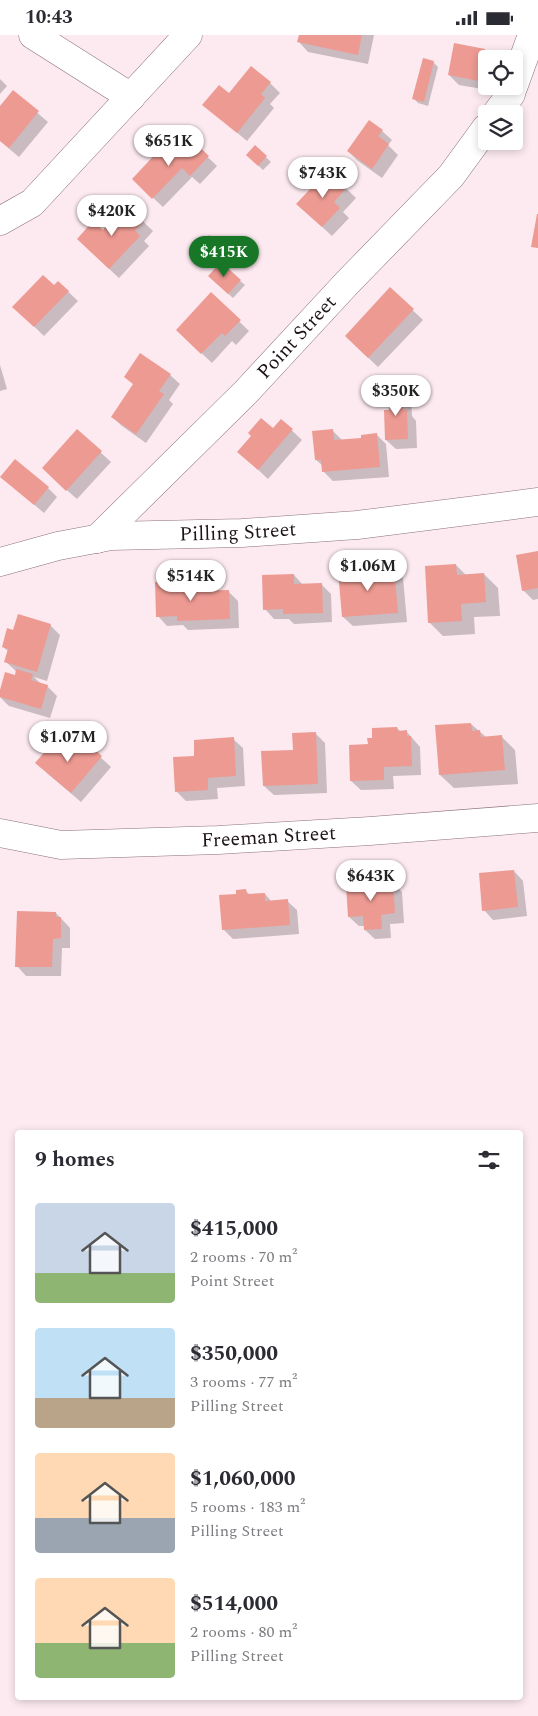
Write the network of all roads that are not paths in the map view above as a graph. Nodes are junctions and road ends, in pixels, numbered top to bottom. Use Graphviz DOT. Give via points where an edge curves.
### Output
graph roads {
  1 [pos="33,35"];
  2 [pos="188,35"];
  3 [pos="532,35"];
  4 [pos="523,60"];
  5 [pos="131,97"];
  6 [pos="478,139"];
  7 [pos="0,221"];
  8 [pos="538,502"];
  9 [pos="97,539"];
  10 [pos="0,562"];
  11 [pos="538,818"];
  12 [pos="0,833"];
  1 -- 5 [label="street"];
  2 -- 5 [label="street"];
  3 -- 4 [label="street"];
  5 -- 7 [label="street" via="32,203"];
  6 -- 9 [label="street, Point Street" via="452,176 246,392"];
  8 -- 9 [label="street, Pilling Street" via="357,525"];
  9 -- 10 [label="street, Pilling Street"];
  11 -- 12 [label="street, Freeman Street" via="370,831 60,845"];
}
